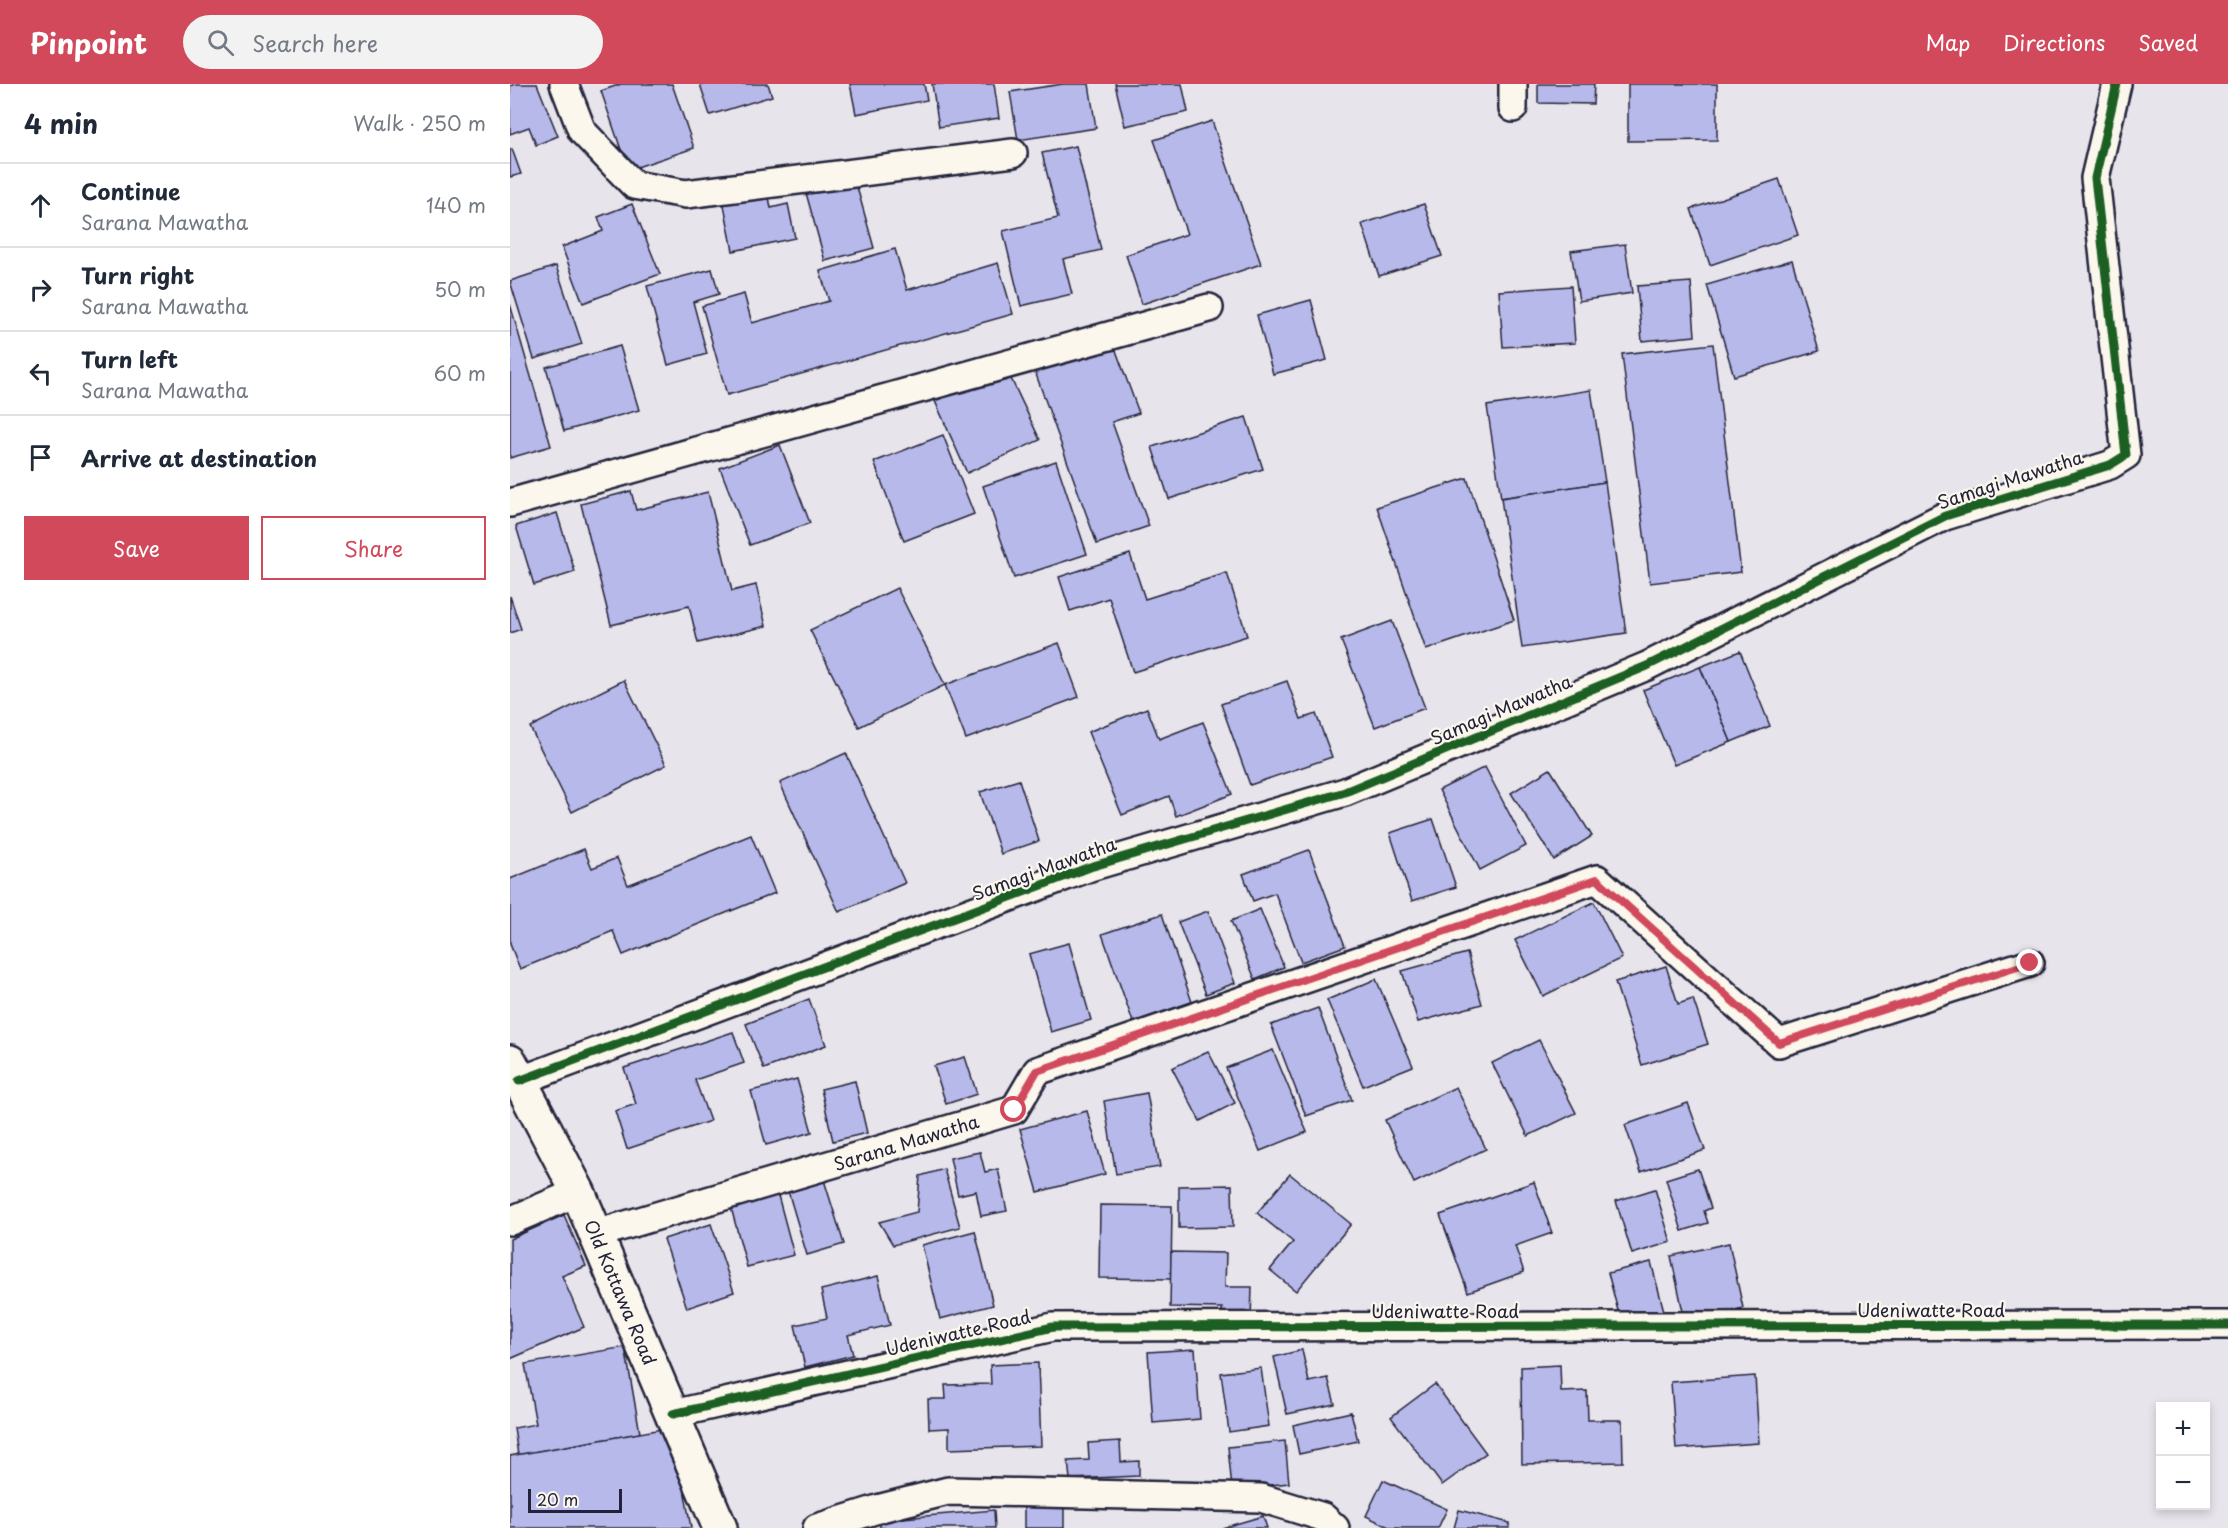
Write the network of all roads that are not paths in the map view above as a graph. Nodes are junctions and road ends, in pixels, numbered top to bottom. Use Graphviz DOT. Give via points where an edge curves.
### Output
graph roads {
  1 [pos="564,84"];
  2 [pos="2117,84"];
  3 [pos="1013,153"];
  4 [pos="1209,308"];
  5 [pos="510,503"];
  6 [pos="2030,963"];
  7 [pos="514,1072"];
  8 [pos="578,1192"];
  9 [pos="510,1221"];
  10 [pos="596,1234"];
  11 [pos="2228,1325"];
  12 [pos="673,1414"];
  13 [pos="720,1528"];
  14 [pos="817,1528"];
  15 [pos="1335,1528"];
  1 -- 3 [label="street" via="582,131 634,185 686,194"];
  2 -- 7 [label="street, Samagi Mawatha" via="2095,178 2126,455 2110,465 1945,516 1647,666 1345,792 1090,867"];
  4 -- 5 [label="street"];
  6 -- 10 [label="street, Sarana Mawatha" via="1779,1043 1597,879 1037,1071 1014,1110"];
  7 -- 8 [label="main road, Old Kottawa Road"];
  8 -- 9 [label="street"];
  8 -- 10 [label="main road, Old Kottawa Road"];
  10 -- 12 [label="main road, Old Kottawa Road"];
  11 -- 12 [label="street, Udeniwatte Road" via="1053,1327"];
  12 -- 13 [label="main road, Old Kottawa Road"];
  14 -- 15 [label="street" via="948,1491 1261,1498 1323,1517"];
}
